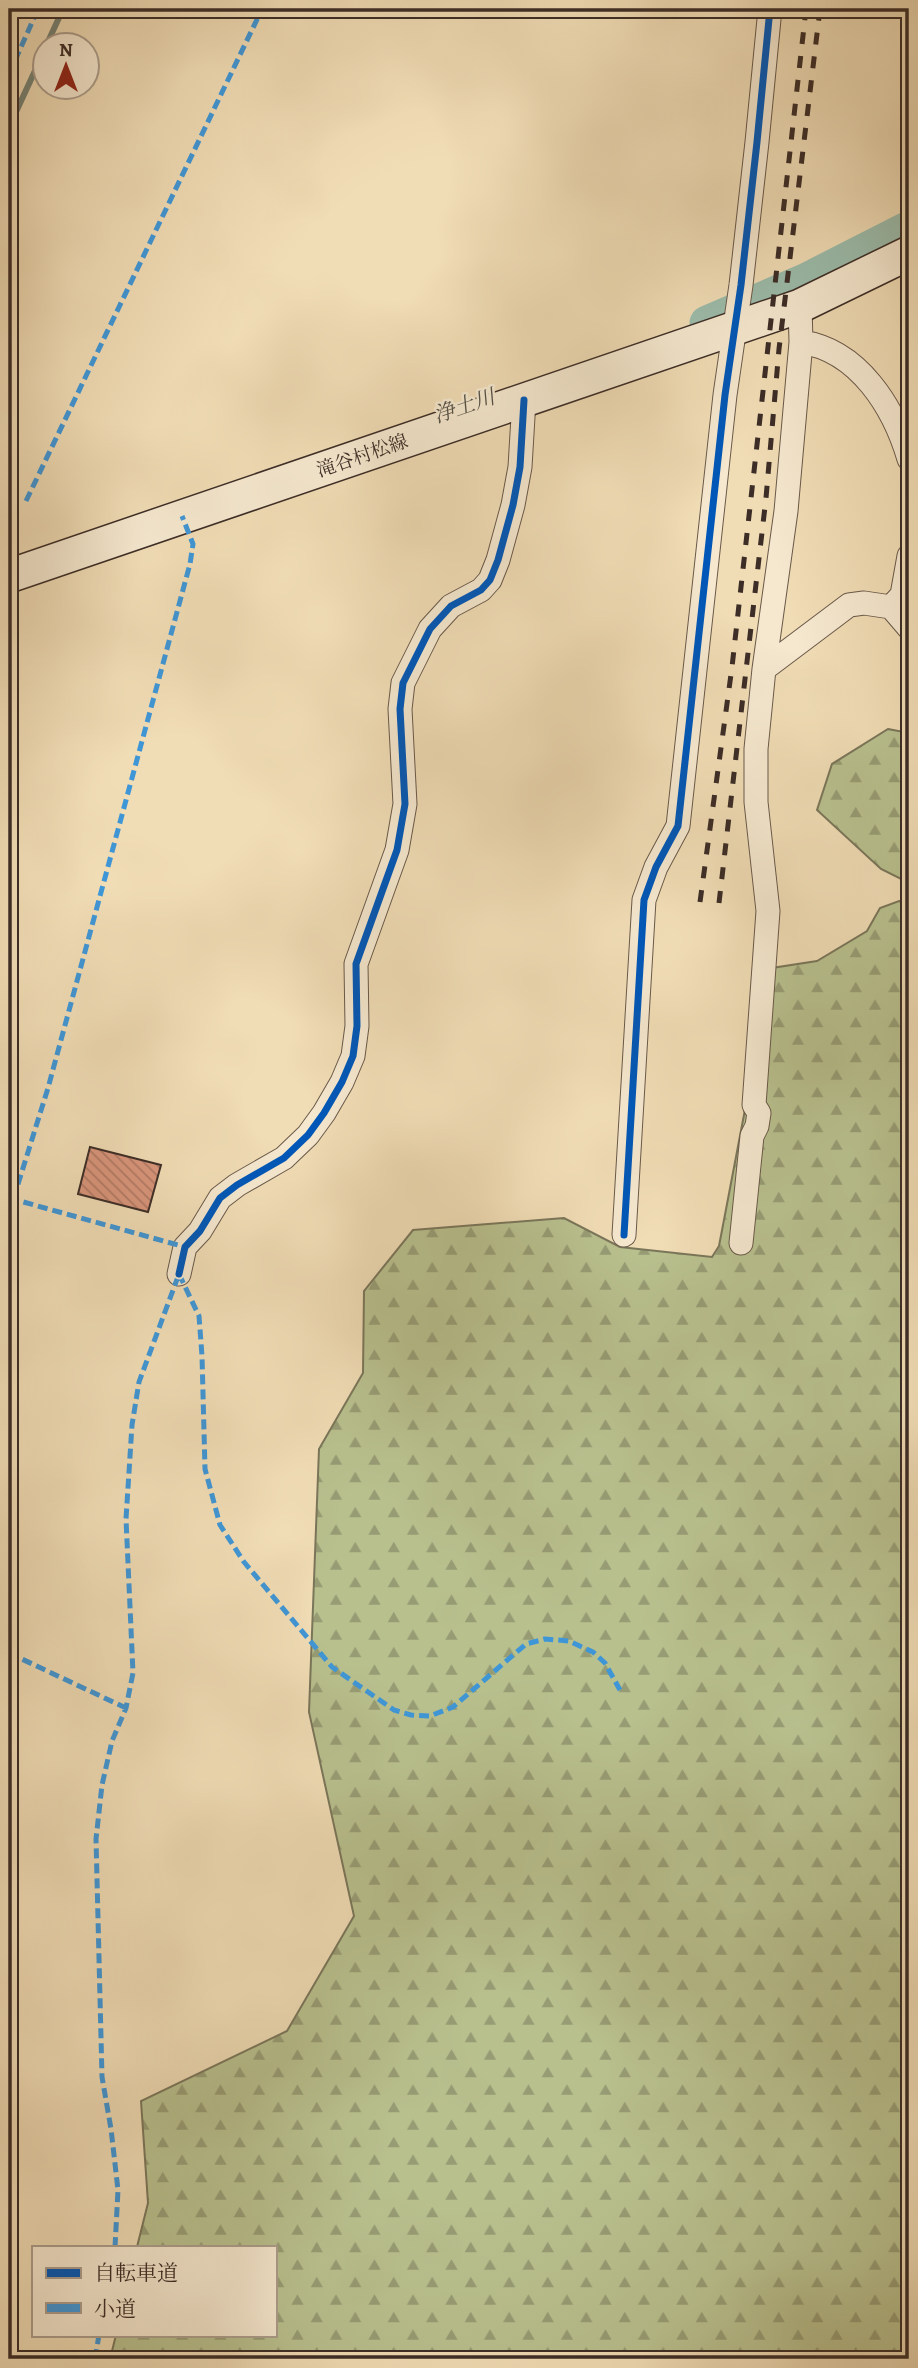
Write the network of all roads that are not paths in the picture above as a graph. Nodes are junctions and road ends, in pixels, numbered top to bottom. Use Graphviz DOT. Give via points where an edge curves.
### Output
graph roads {
  1 [pos="770,9"];
  2 [pos="909,253"];
  3 [pos="800,306"];
  4 [pos="733,330"];
  5 [pos="801,342"];
  6 [pos="524,400"];
  7 [pos="909,459"];
  8 [pos="909,556"];
  9 [pos="9,576"];
  10 [pos="891,607"];
  11 [pos="909,628"];
  12 [pos="764,669"];
  13 [pos="624,1235"];
  14 [pos="741,1243"];
  15 [pos="179,1274"];
  1 -- 4 [label="street"];
  2 -- 3 [label="main road, 滝谷村松線"];
  3 -- 4 [label="main road, 滝谷村松線"];
  3 -- 5 [label="street"];
  4 -- 6 [label="main road, 滝谷村松線"];
  4 -- 13 [label="street" via="678,826 644,900"];
  5 -- 7 [label="street" via="833,351 870,383 894,420"];
  5 -- 12 [label="street" via="786,511"];
  6 -- 9 [label="main road, 滝谷村松線"];
  6 -- 15 [label="street" via="513,505 490,580 451,606 430,629 403,683 405,804 397,850 356,964 353,1056 308,1135 284,1158 220,1198 185,1247"];
  8 -- 10 [label="street" via="902,595"];
  10 -- 11 [label="street"];
  10 -- 12 [label="street" via="849,605"];
  12 -- 14 [label="street" via="755,802 768,911 754,1105 759,1113 752,1136"];
}
